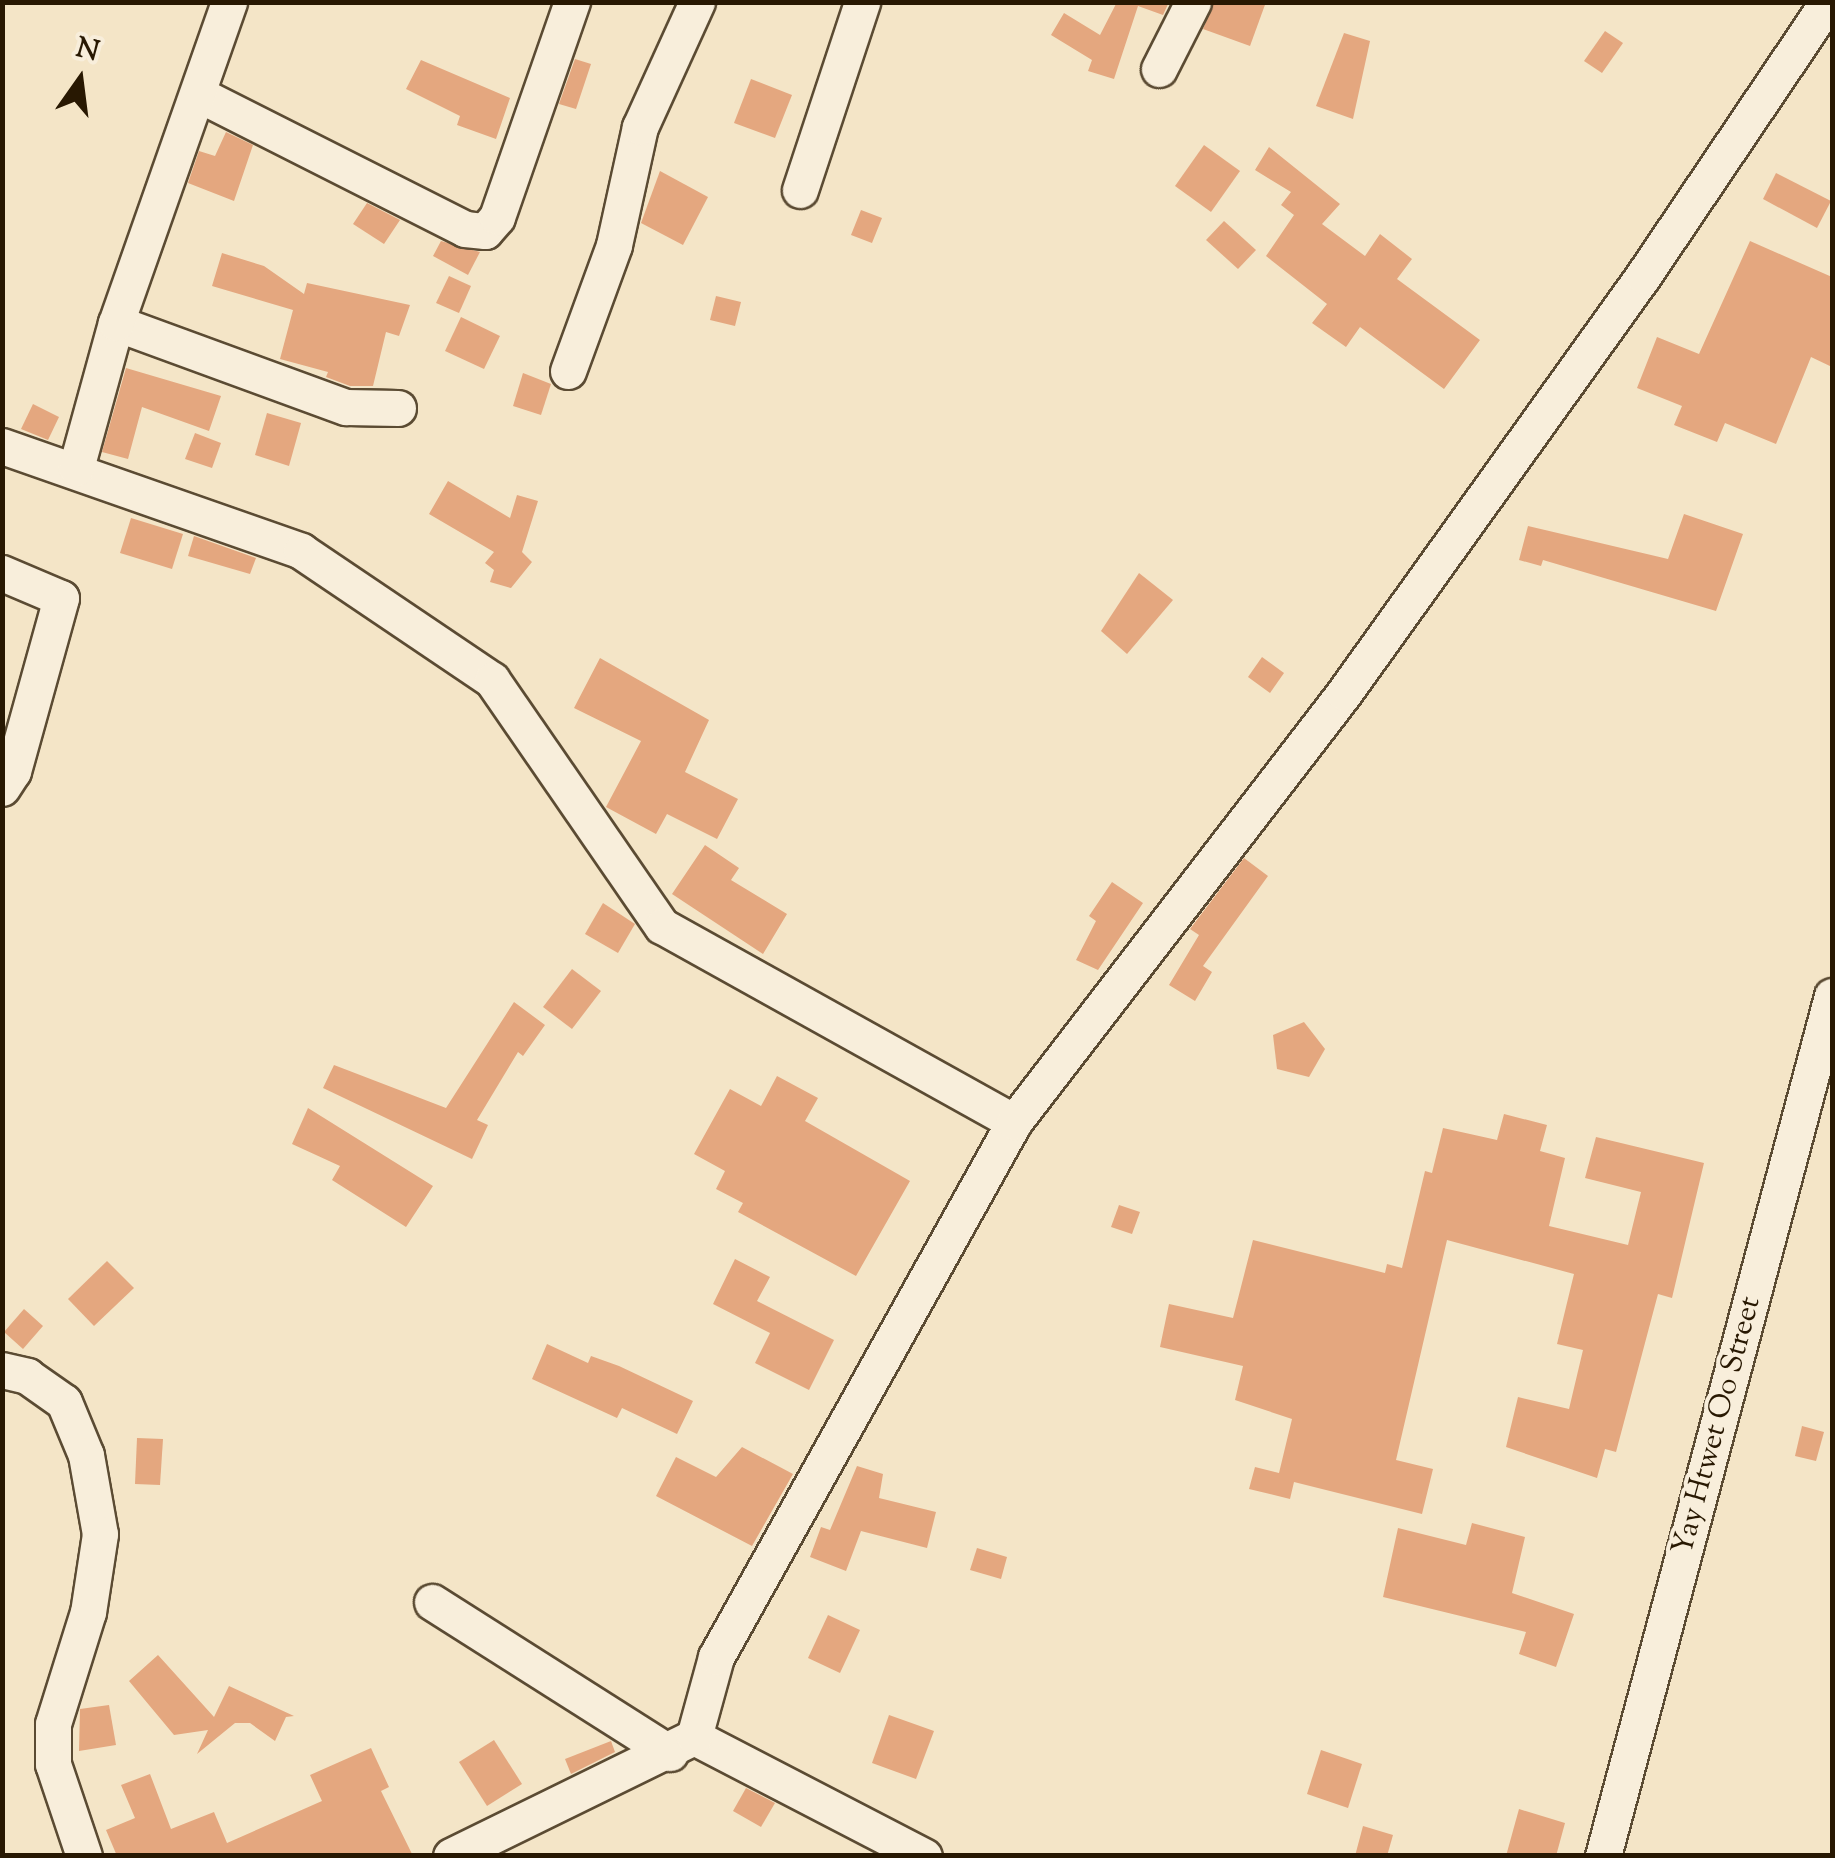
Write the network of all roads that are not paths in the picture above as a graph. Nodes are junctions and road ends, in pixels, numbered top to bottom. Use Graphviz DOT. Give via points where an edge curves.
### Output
graph roads {
  1 [pos="229,2"];
  2 [pos="572,2"];
  3 [pos="696,2"];
  4 [pos="862,2"];
  5 [pos="1192,2"];
  6 [pos="1828,2"];
  7 [pos="1159,69"];
  8 [pos="198,94"];
  9 [pos="800,190"];
  10 [pos="116,323"];
  11 [pos="568,371"];
  12 [pos="398,408"];
  13 [pos="2,446"];
  14 [pos="76,468"];
  15 [pos="2,573"];
  16 [pos="2,788"];
  17 [pos="1832,996"];
  18 [pos="1014,1122"];
  19 [pos="2,1370"];
  20 [pos="432,1602"];
  21 [pos="682,1745"];
  22 [pos="888,1846"];
  23 [pos="84,1856"];
  24 [pos="452,1856"];
  25 [pos="924,1856"];
  26 [pos="1602,1856"];
  1 -- 8 [label="street"];
  2 -- 8 [label="street" via="497,218 485,231 464,228"];
  3 -- 11 [label="street" via="640,127 614,245"];
  4 -- 9 [label="street"];
  5 -- 7 [label="street"];
  6 -- 18 [label="street" via="1344,693"];
  8 -- 10 [label="street"];
  10 -- 12 [label="street" via="346,407"];
  10 -- 14 [label="street"];
  13 -- 14 [label="street"];
  14 -- 18 [label="street" via="300,551 492,680 662,926"];
  15 -- 16 [label="street" via="61,598 13,771"];
  17 -- 26 [label="street, Yay Htwet Oo Street"];
  18 -- 21 [label="street" via="716,1656"];
  19 -- 23 [label="street" via="28,1376 64,1402 86,1455 100,1534 88,1612 53,1724 54,1764"];
  20 -- 21 [label="street"];
  21 -- 22 [label="street"];
  21 -- 24 [label="street"];
  22 -- 25 [label="street"];
}
